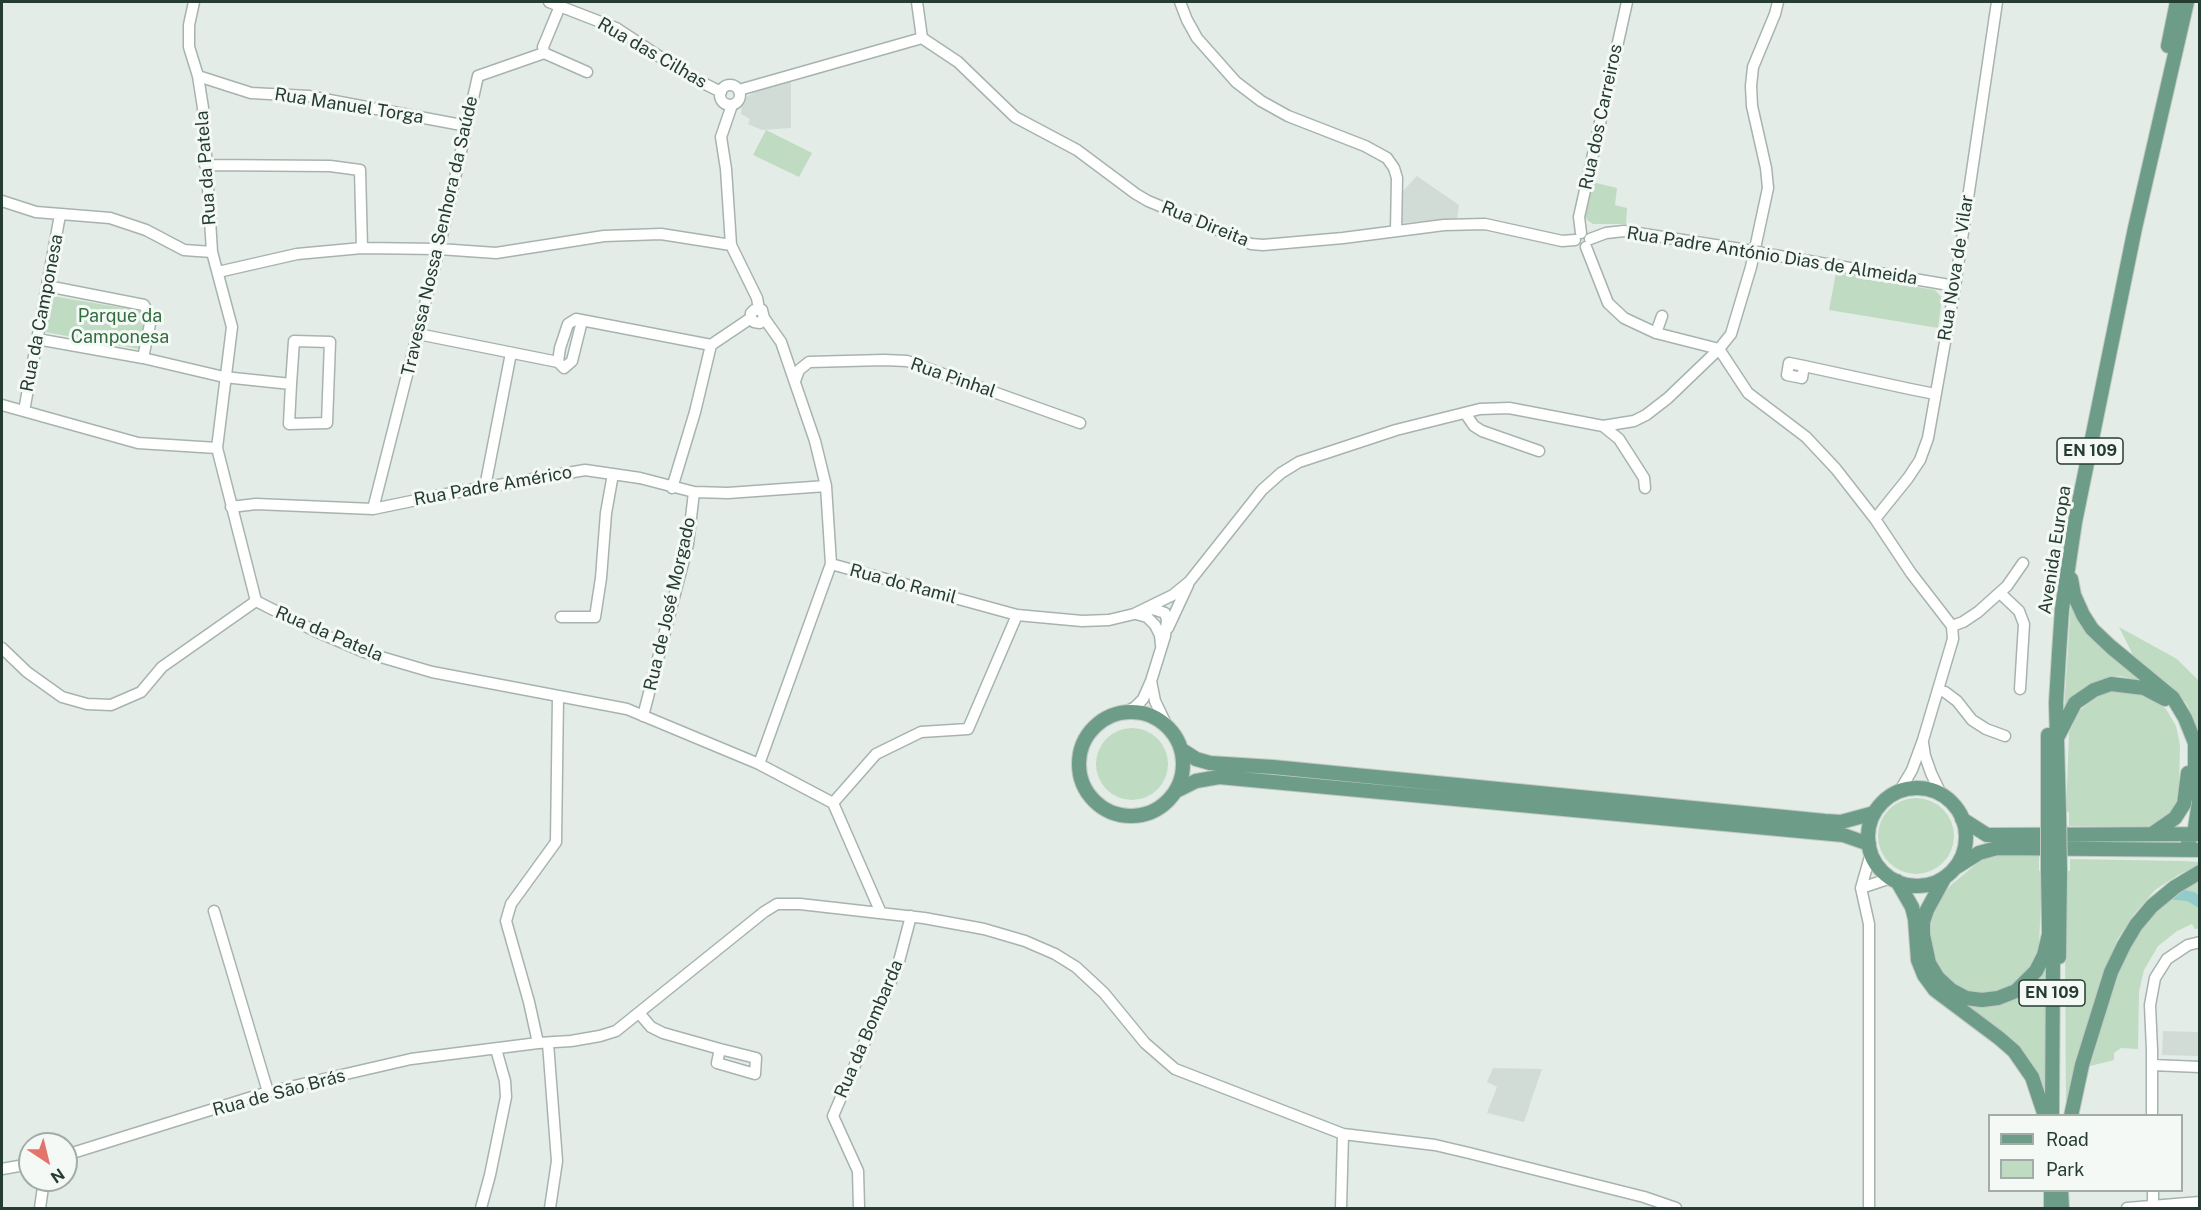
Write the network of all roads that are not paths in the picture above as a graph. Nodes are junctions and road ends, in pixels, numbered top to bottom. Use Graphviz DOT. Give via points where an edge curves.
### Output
graph roads {
  1 [pos="194,2"];
  2 [pos="549,2"];
  3 [pos="917,2"];
  4 [pos="1180,2"];
  5 [pos="1627,2"];
  6 [pos="1778,2"];
  7 [pos="1997,2"];
  8 [pos="2171,2"];
  9 [pos="2177,2"];
  10 [pos="2187,2"];
  11 [pos="560,6"];
  12 [pos="2173,19"];
  13 [pos="922,38"];
  14 [pos="544,53"];
  15 [pos="587,72"];
  16 [pos="198,76"];
  17 [pos="739,90"];
  18 [pos="721,92"];
  19 [pos="732,105"];
  20 [pos="466,126"];
  21 [pos="206,165"];
  22 [pos="2,201"];
  23 [pos="60,215"];
  24 [pos="1396,231"];
  25 [pos="1583,239"];
  26 [pos="731,245"];
  27 [pos="362,248"];
  28 [pos="439,249"];
  29 [pos="212,252"];
  30 [pos="218,272"];
  31 [pos="47,286"];
  32 [pos="1955,286"];
  33 [pos="762,313"];
  34 [pos="1662,316"];
  35 [pos="1656,333"];
  36 [pos="418,334"];
  37 [pos="37,339"];
  38 [pos="711,345"];
  39 [pos="1719,349"];
  40 [pos="511,353"];
  41 [pos="143,358"];
  42 [pos="1804,366"];
  43 [pos="224,377"];
  44 [pos="795,381"];
  45 [pos="291,384"];
  46 [pos="1935,394"];
  47 [pos="2,405"];
  48 [pos="24,411"];
  49 [pos="1465,413"];
  50 [pos="1080,423"];
  51 [pos="1603,426"];
  52 [pos="217,448"];
  53 [pos="1539,451"];
  54 [pos="613,474"];
  55 [pos="2083,485"];
  56 [pos="826,486"];
  57 [pos="485,487"];
  58 [pos="672,488"];
  59 [pos="1646,488"];
  60 [pos="694,492"];
  61 [pos="231,507"];
  62 [pos="374,509"];
  63 [pos="1875,519"];
  64 [pos="2024,563"];
  65 [pos="831,564"];
  66 [pos="1190,582"];
  67 [pos="2000,593"];
  68 [pos="256,601"];
  69 [pos="1134,614"];
  70 [pos="1017,615"];
  71 [pos="561,617"];
  72 [pos="1952,626"];
  73 [pos="1163,641"];
  74 [pos="2,648"];
  75 [pos="1151,681"];
  76 [pos="2020,689"];
  77 [pos="1938,690"];
  78 [pos="558,696"];
  79 [pos="1126,712"];
  80 [pos="643,716"];
  81 [pos="1167,726"];
  82 [pos="2005,736"];
  83 [pos="1923,740"];
  84 [pos="2056,740"];
  85 [pos="1182,750"];
  86 [pos="759,764"];
  87 [pos="1176,790"];
  88 [pos="1899,792"];
  89 [pos="1941,794"];
  90 [pos="2199,802"];
  91 [pos="833,803"];
  92 [pos="2053,812"];
  93 [pos="1874,813"];
  94 [pos="1962,819"];
  95 [pos="2152,834"];
  96 [pos="2197,834"];
  97 [pos="1870,848"];
  98 [pos="2163,849"];
  99 [pos="2199,850"];
  100 [pos="2054,871"];
  101 [pos="2199,872"];
  102 [pos="1949,873"];
  103 [pos="1894,880"];
  104 [pos="1861,888"];
  105 [pos="214,911"];
  106 [pos="881,913"];
  107 [pos="911,916"];
  108 [pos="2049,934"];
  109 [pos="2199,942"];
  110 [pos="639,1013"];
  111 [pos="543,1043"];
  112 [pos="496,1049"];
  113 [pos="720,1049"];
  114 [pos="2152,1065"];
  115 [pos="2199,1067"];
  116 [pos="268,1092"];
  117 [pos="2044,1114"];
  118 [pos="2052,1114"];
  119 [pos="2060,1114"];
  120 [pos="2071,1114"];
  121 [pos="2152,1114"];
  122 [pos="1342,1134"];
  123 [pos="78,1151"];
  124 [pos="18,1166"];
  125 [pos="2,1169"];
  126 [pos="42,1192"];
  127 [pos="2153,1192"];
  128 [pos="2051,1199"];
  129 [pos="2199,1202"];
  130 [pos="2159,1206"];
  131 [pos="40,1209"];
  132 [pos="481,1209"];
  133 [pos="550,1209"];
  134 [pos="860,1209"];
  135 [pos="1341,1209"];
  136 [pos="1676,1209"];
  137 [pos="1869,1209"];
  138 [pos="2062,1209"];
  139 [pos="2127,1209"];
  1 -- 16 [label="street, Rua da Patela" via="189,47"];
  2 -- 11 [label="street, Rua das Cilhas"];
  3 -- 13 [label="street"];
  4 -- 24 [label="street" via="1197,39 1236,82 1261,101 1387,158 1397,178"];
  5 -- 25 [label="street, Rua dos Carreiros" via="1579,217"];
  6 -- 39 [label="street" via="1753,67 1751,86 1766,168 1765,208 1731,334"];
  7 -- 32 [label="street, Rua Nova de Vilar"];
  8 -- 12 [label="main road"];
  9 -- 12 [label="main road, Avenida Europa / EN 109"];
  10 -- 55 [label="main road, Avenida Europa / EN 109" via="2135,228"];
  11 -- 14 [label="street"];
  11 -- 18 [label="street, Rua das Cilhas" via="616,28"];
  12 -- 92 [label="main road, Avenida Europa / EN 109" via="2065,536 2051,657"];
  13 -- 17 [label="street"];
  13 -- 24 [label="street, Rua Direita" via="958,62 1015,117 1077,150 1148,201 1188,218 1257,245"];
  14 -- 15 [label="street"];
  14 -- 20 [label="street, Travessa Nossa Senhora da Saúde" via="478,76"];
  16 -- 20 [label="street, Rua Manuel Torga" via="251,93 308,96"];
  16 -- 21 [label="street, Rua da Patela"];
  17 -- 18 [label="street" via="728,85"];
  17 -- 19 [label="street" via="739,100"];
  18 -- 19 [label="street" via="724,103"];
  19 -- 26 [label="street" via="721,137"];
  20 -- 28 [label="street, Travessa Nossa Senhora da Saúde"];
  21 -- 27 [label="street" via="330,166 360,170"];
  21 -- 29 [label="street, Rua da Patela"];
  22 -- 23 [label="street"];
  23 -- 29 [label="street" via="110,219 147,230 184,250"];
  23 -- 31 [label="street, Rua da Camponesa"];
  24 -- 25 [label="street, Rua Direita" via="1485,224 1562,241"];
  25 -- 32 [label="street, Rua Padre António Dias de Almeida, bridge" via="1624,231"];
  25 -- 35 [label="street" via="1608,303 1624,318"];
  26 -- 28 [label="street" via="661,234 604,236 495,253"];
  26 -- 33 [label="street, Rua do Ramil"];
  27 -- 28 [label="street"];
  27 -- 30 [label="street" via="297,254"];
  28 -- 36 [label="street, Travessa Nossa Senhora da Saúde"];
  29 -- 30 [label="street, Rua da Patela"];
  30 -- 43 [label="street, Rua da Patela" via="232,327"];
  31 -- 37 [label="street, Rua da Camponesa"];
  31 -- 41 [label="street" via="144,305 151,319"];
  32 -- 46 [label="street, Rua Nova de Vilar"];
  33 -- 38 [label="street" via="763,321 751,318"];
  33 -- 44 [label="street, Rua do Ramil" via="781,342"];
  34 -- 35 [label="street"];
  35 -- 39 [label="street"];
  36 -- 40 [label="street"];
  36 -- 62 [label="street, Travessa Nossa Senhora da Saúde"];
  37 -- 41 [label="street"];
  37 -- 48 [label="street, Rua da Camponesa"];
  38 -- 40 [label="street" via="576,319 568,324 558,362"];
  38 -- 58 [label="street"];
  39 -- 51 [label="street" via="1658,408 1634,421"];
  39 -- 63 [label="street" via="1748,393 1806,436"];
  40 -- 57 [label="street"];
  41 -- 43 [label="street"];
  42 -- 46 [label="street"];
  43 -- 45 [label="street"];
  43 -- 52 [label="street, Rua da Patela"];
  44 -- 50 [label="street, Rua Pinhal" via="799,370 809,362 907,361"];
  44 -- 56 [label="street, Rua do Ramil"];
  45 -- 45 [label="street" via="294,341 330,342 327,423 289,424"];
  46 -- 63 [label="street, Rua Nova de Vilar" via="1920,460"];
  47 -- 48 [label="street"];
  48 -- 52 [label="street" via="138,443"];
  49 -- 51 [label="street" via="1509,408"];
  49 -- 53 [label="street" via="1482,431"];
  49 -- 66 [label="street" via="1320,454 1281,473 1253,500"];
  51 -- 59 [label="street" via="1619,439 1644,478"];
  52 -- 61 [label="street, Rua da Patela"];
  54 -- 57 [label="street, Rua Padre Américo" via="585,470"];
  54 -- 58 [label="street, Rua Padre Américo"];
  54 -- 71 [label="street" via="595,617"];
  55 -- 84 [label="main road, Avenida Europa / EN 109" via="2062,609"];
  55 -- 90 [label="main road" via="2070,577 2074,595 2092,629 2173,698 2195,744 2195,789"];
  56 -- 60 [label="street, Rua Padre Américo"];
  56 -- 65 [label="street, Rua do Ramil"];
  57 -- 62 [label="street, Rua Padre Américo"];
  58 -- 60 [label="street, Rua Padre Américo"];
  60 -- 80 [label="street, Rua de José Morgado" via="686,554"];
  61 -- 62 [label="street, Rua Padre Américo" via="256,504"];
  61 -- 68 [label="street, Rua da Patela"];
  63 -- 72 [label="street"];
  64 -- 67 [label="street"];
  65 -- 70 [label="street, Rua do Ramil"];
  65 -- 86 [label="street"];
  66 -- 69 [label="street, Rua do Ramil"];
  66 -- 73 [label="street"];
  67 -- 72 [label="street" via="1978,612"];
  67 -- 76 [label="street" via="2019,611 2024,624"];
  68 -- 74 [label="street" via="162,667 141,692 111,705 62,697"];
  68 -- 78 [label="street, Rua da Patela" via="364,652 432,672"];
  69 -- 70 [label="street, Rua do Ramil" via="1082,621"];
  69 -- 73 [label="street" via="1147,617"];
  70 -- 91 [label="street" via="968,729 921,732 876,754"];
  72 -- 77 [label="street" via="1953,639"];
  73 -- 75 [label="street"];
  75 -- 79 [label="street" via="1143,699"];
  75 -- 81 [label="street"];
  77 -- 82 [label="street" via="1957,700 1972,720"];
  77 -- 83 [label="street"];
  78 -- 80 [label="street, Rua da Patela" via="627,709"];
  78 -- 111 [label="street" via="556,842 511,904 506,921"];
  79 -- 81 [label="main road" via="1142,712"];
  79 -- 87 [label="main road" via="1097,724 1087,736 1079,766 1090,796 1101,806 1129,816 1156,809"];
  80 -- 86 [label="street, Rua da Patela"];
  81 -- 85 [label="main road"];
  83 -- 88 [label="street"];
  83 -- 89 [label="street" via="1925,756"];
  84 -- 92 [label="main road, Avenida Europa / EN 109"];
  84 -- 95 [label="main road" via="2075,704 2094,690 2111,684 2144,688 2166,700 2178,717 2186,741 2188,770 2184,804 2175,818"];
  85 -- 87 [label="main road" via="1181,778"];
  85 -- 93 [label="main road" via="1210,763 1825,821 1841,822"];
  86 -- 91 [label="street, Rua da Patela"];
  87 -- 97 [label="main road" via="1219,777 1843,835"];
  88 -- 89 [label="main road" via="1920,788"];
  88 -- 93 [label="main road"];
  89 -- 94 [label="main road"];
  90 -- 96 [label="main road"];
  91 -- 106 [label="street"];
  92 -- 100 [label="main road, Avenida Europa / EN 109, bridge"];
  93 -- 97 [label="main road"];
  94 -- 95 [label="main road" via="1987,835"];
  94 -- 102 [label="main road" via="1964,851"];
  95 -- 96 [label="main road"];
  96 -- 98 [label="main road" via="2187,842"];
  97 -- 103 [label="main road" via="1876,863"];
  97 -- 104 [label="street"];
  98 -- 99 [label="main road"];
  98 -- 102 [label="main road" via="1997,848 1979,853"];
  100 -- 108 [label="main road, Avenida Europa / EN 109"];
  100 -- 119 [label="main road, Avenida Europa / EN 109"];
  101 -- 120 [label="main road" via="2152,906 2124,945 2111,972 2082,1065"];
  102 -- 103 [label="main road" via="1924,885"];
  102 -- 108 [label="main road" via="1927,910 1923,935 1929,963 1951,990 1966,998 1982,1000 2016,991 2036,971"];
  103 -- 104 [label="street"];
  103 -- 117 [label="main road" via="1912,907 1918,960 1924,975 1935,990 2014,1051 2032,1077"];
  104 -- 137 [label="street" via="1869,924"];
  105 -- 116 [label="street"];
  106 -- 107 [label="street, Rua de São Brás"];
  106 -- 110 [label="street, Rua de São Brás" via="777,904"];
  107 -- 122 [label="street, Rua de São Brás" via="994,932 1055,954 1104,993 1144,1043 1175,1069"];
  107 -- 134 [label="street, Rua da Bombarda" via="898,965 833,1116 858,1171"];
  108 -- 118 [label="main road, Avenida Europa / EN 109" via="2053,960"];
  109 -- 114 [label="street" via="2167,959 2155,978 2150,1005"];
  110 -- 111 [label="street, Rua de São Brás" via="616,1031"];
  110 -- 113 [label="street" via="651,1027 663,1033"];
  111 -- 112 [label="street, Rua de São Brás"];
  111 -- 133 [label="street" via="557,1161"];
  112 -- 116 [label="street, Rua de São Brás" via="411,1059"];
  112 -- 132 [label="street" via="506,1097"];
  114 -- 115 [label="street"];
  114 -- 121 [label="street"];
  116 -- 123 [label="street, Rua de São Brás"];
  122 -- 135 [label="street"];
  122 -- 136 [label="street, Rua de São Brás" via="1435,1145 1644,1197"];
  124 -- 125 [label="street"];
  126 -- 131 [label="street"];
  127 -- 130 [label="street"];
  128 -- 138 [label="main road"];
  129 -- 130 [label="street"];
  130 -- 139 [label="street"];
}
